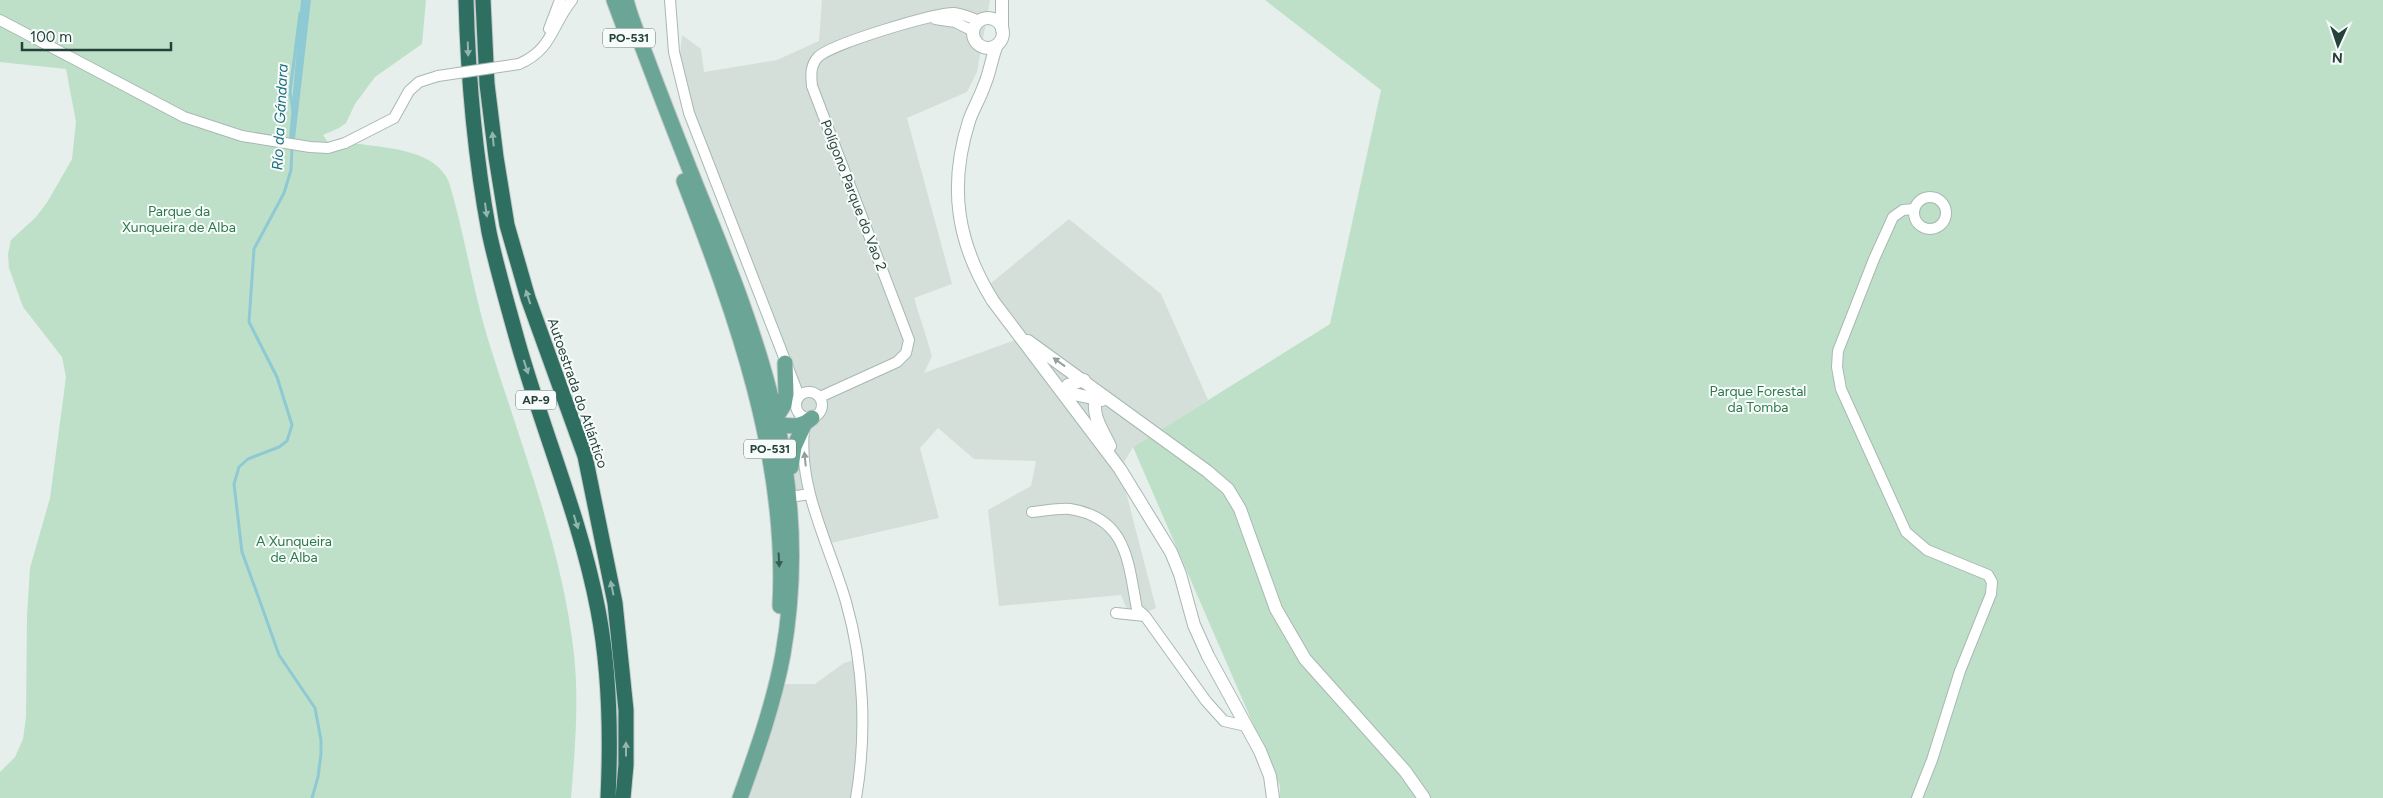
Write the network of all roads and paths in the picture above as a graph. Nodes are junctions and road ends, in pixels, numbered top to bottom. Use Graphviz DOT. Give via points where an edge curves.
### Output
graph roads {
  1 [pos="466,0"];
  2 [pos="483,0"];
  3 [pos="560,0"];
  4 [pos="572,0"];
  5 [pos="614,0"];
  6 [pos="626,0"];
  7 [pos="670,0"];
  8 [pos="1002,1"];
  9 [pos="992,19"];
  10 [pos="0,20"];
  11 [pos="976,26"];
  12 [pos="1002,30"];
  13 [pos="997,45"];
  14 [pos="984,48"];
  15 [pos="541,50"];
  16 [pos="988,76"];
  17 [pos="657,111"];
  18 [pos="1914,209"];
  19 [pos="1022,338"];
  20 [pos="785,363"];
  21 [pos="1084,380"];
  22 [pos="1064,392"];
  23 [pos="799,396"];
  24 [pos="820,397"];
  25 [pos="1096,398"];
  26 [pos="1112,402"];
  27 [pos="776,416"];
  28 [pos="807,423"];
  29 [pos="1120,469"];
  30 [pos="787,492"];
  31 [pos="810,494"];
  32 [pos="1032,512"];
  33 [pos="778,534"];
  34 [pos="1116,613"];
  35 [pos="1145,616"];
  36 [pos="1246,726"];
  37 [pos="608,798"];
  38 [pos="623,798"];
  39 [pos="732,798"];
  40 [pos="740,798"];
  41 [pos="856,798"];
  42 [pos="1273,798"];
  43 [pos="1424,798"];
  44 [pos="1917,798"];
  1 -- 37 [label="highway, AP-9, one-way" via="475,133 490,232 515,334 574,517 598,611 610,705"];
  38 -- 2 [label="highway, Autoestrada do Atlántico / AP-9, one-way" via="626,710 615,603 585,456 528,298 507,226 487,84"];
  3 -- 15 [label="street"];
  4 -- 15 [label="street"];
  5 -- 17 [label="main road, PO-531"];
  6 -- 27 [label="main road, PO-531" via="759,350"];
  7 -- 20 [label="street" via="674,52 689,114"];
  8 -- 9 [label="street"];
  8 -- 12 [label="street"];
  9 -- 11 [label="street"];
  9 -- 12 [label="street"];
  10 -- 15 [label="street, bridge" via="184,117 242,136 328,148 394,118 409,91 419,82 438,76 519,64"];
  11 -- 14 [label="street" via="975,41"];
  11 -- 24 [label="street, Polígono Parque do Vao 2" via="965,14 951,13 885,30 832,47 818,57 811,71 812,86 909,340 906,354 897,362"];
  12 -- 13 [label="street"];
  13 -- 14 [label="street"];
  13 -- 16 [label="street"];
  14 -- 16 [label="street"];
  16 -- 19 [label="street" via="962,146 957,193 960,224 977,275"];
  17 -- 27 [label="main road" via="668,127 681,158"];
  17 -- 33 [label="main road, PO-531" via="745,355 769,445"];
  18 -- 44 [label="street" via="1903,210 1894,217 1846,329 1837,367 1841,389 1906,532 1927,550 1988,574 1992,582 1991,594 1960,671"];
  21 -- 19 [label="street, one-way" via="1037,345"];
  19 -- 22 [label="street"];
  20 -- 23 [label="street"];
  20 -- 27 [label="main road" via="786,393 784,404"];
  21 -- 22 [label="street" via="1068,385"];
  21 -- 26 [label="street"];
  22 -- 25 [label="street"];
  22 -- 29 [label="street"];
  23 -- 24 [label="street" via="812,392"];
  23 -- 28 [label="street" via="798,412"];
  24 -- 28 [label="street" via="822,410"];
  25 -- 26 [label="street"];
  25 -- 29 [label="street" via="1097,419"];
  26 -- 43 [label="street" via="1228,489 1240,509 1276,609 1292,640 1305,659 1405,771"];
  27 -- 28 [label="main road" via="781,425"];
  27 -- 30 [label="main road, PO-531"];
  28 -- 30 [label="main road" via="794,447"];
  31 -- 28 [label="street, one-way" via="804,454"];
  29 -- 36 [label="street" via="1171,552 1201,641"];
  30 -- 31 [label="street"];
  30 -- 33 [label="main road"];
  30 -- 40 [label="main road, PO-531" via="790,591 783,655 759,746"];
  31 -- 41 [label="street" via="846,602 859,653 862,732"];
  32 -- 35 [label="street" via="1070,509 1097,518 1112,530 1124,547 1137,609"];
  33 -- 39 [label="main road, PO-531, one-way" via="780,593 774,658 760,717"];
  34 -- 35 [label="street"];
  35 -- 36 [label="street" via="1224,721"];
  36 -- 42 [label="street" via="1270,776"];
}
